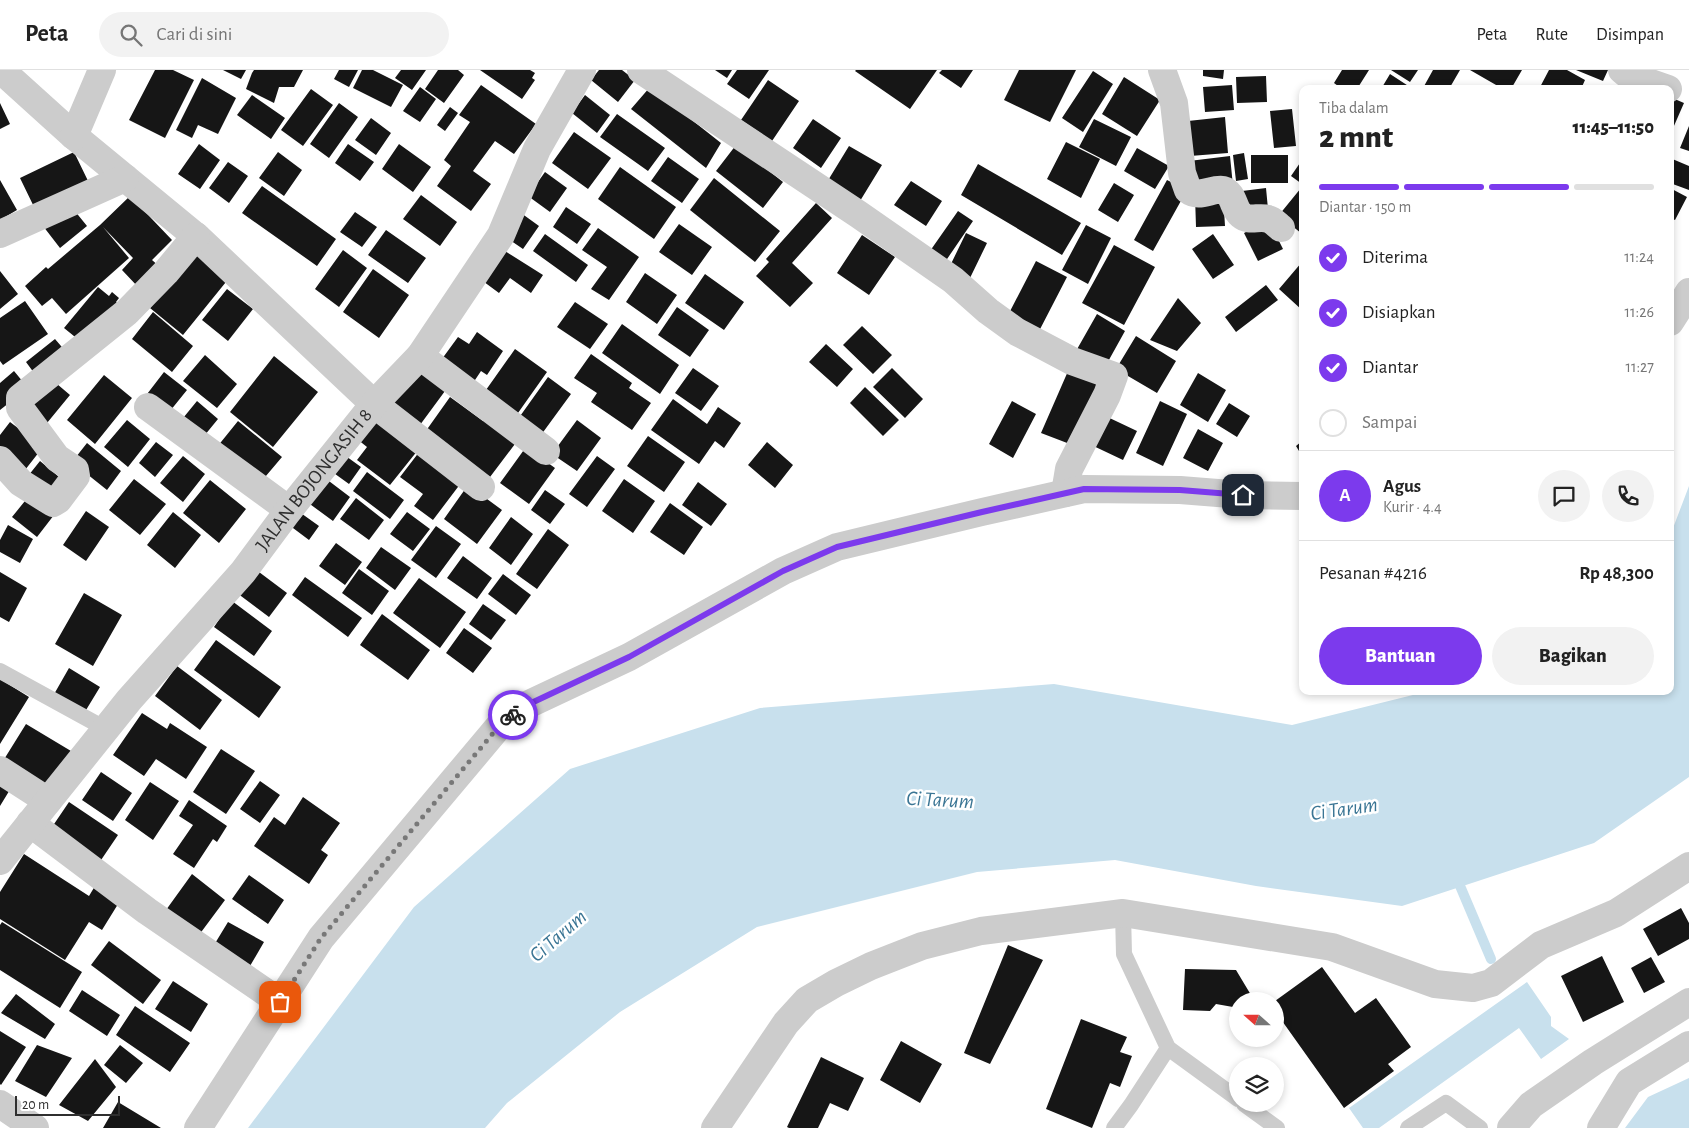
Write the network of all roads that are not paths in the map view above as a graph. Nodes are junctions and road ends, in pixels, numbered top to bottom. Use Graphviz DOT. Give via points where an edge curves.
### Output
graph roads {
  1 [pos="1,70"];
  2 [pos="102,70"];
  3 [pos="582,70"];
  4 [pos="642,70"];
  5 [pos="1162,70"];
  6 [pos="1622,70"];
  7 [pos="1657,85"];
  8 [pos="1674,91"];
  9 [pos="1689,96"];
  10 [pos="74,136"];
  11 [pos="125,178"];
  12 [pos="1280,228"];
  13 [pos="0,234"];
  14 [pos="196,236"];
  15 [pos="1689,292"];
  16 [pos="1674,316"];
  17 [pos="420,356"];
  18 [pos="374,404"];
  19 [pos="148,407"];
  20 [pos="546,452"];
  21 [pos="0,460"];
  22 [pos="481,486"];
  23 [pos="1065,494"];
  24 [pos="1299,496"];
  25 [pos="289,510"];
  26 [pos="0,671"];
  27 [pos="106,729"];
  28 [pos="0,770"];
  29 [pos="48,802"];
  30 [pos="30,823"];
  31 [pos="0,861"];
  32 [pos="1689,866"];
  33 [pos="1123,913"];
  34 [pos="280,1002"];
  35 [pos="1689,1002"];
  36 [pos="1689,1045"];
  37 [pos="1168,1048"];
  38 [pos="1229,1092"];
  39 [pos="0,1104"];
  40 [pos="1255,1112"];
  41 [pos="35,1128"];
  42 [pos="198,1128"];
  43 [pos="715,1128"];
  44 [pos="1114,1128"];
  45 [pos="1277,1128"];
  46 [pos="1408,1128"];
  47 [pos="1480,1128"];
  48 [pos="1511,1128"];
  49 [pos="1601,1128"];
  1 -- 10 [label="street"];
  2 -- 10 [label="street"];
  3 -- 17 [label="street, JALAN BOJONGASIH 8" via="537,149 501,235"];
  4 -- 23 [label="street" via="953,280 1017,332 1072,361 1114,376 1069,470"];
  5 -- 12 [label="street" via="1174,103 1182,173 1188,190 1196,194 1226,191 1240,215 1268,219"];
  6 -- 7 [label="street"];
  8 -- 9 [label="street"];
  10 -- 11 [label="street"];
  11 -- 13 [label="street"];
  11 -- 14 [label="street"];
  14 -- 18 [label="street"];
  14 -- 21 [label="street" via="128,312 20,398 20,408 57,458 75,470 76,476 58,500 53,503 21,482"];
  15 -- 16 [label="street"];
  17 -- 18 [label="street, JALAN BOJONGASIH 8"];
  17 -- 20 [label="street"];
  18 -- 22 [label="street"];
  18 -- 25 [label="street, JALAN BOJONGASIH 8"];
  19 -- 25 [label="street"];
  23 -- 24 [label="street" via="1084,489"];
  23 -- 34 [label="street" via="837,547 783,571 629,657 527,705 500,725 321,938"];
  25 -- 27 [label="street, JALAN BOJONGASIH 8" via="243,572"];
  26 -- 27 [label="lane"];
  27 -- 29 [label="street, JALAN BOJONGASIH 8"];
  28 -- 29 [label="street"];
  29 -- 30 [label="street, JALAN BOJONGASIH 8"];
  30 -- 31 [label="street, JALAN BOJONGASIH 8"];
  30 -- 34 [label="street" via="147,911"];
  32 -- 33 [label="street" via="1616,913 1541,944 1491,983 1473,988 1435,984 1332,946"];
  33 -- 37 [label="lane" via="1124,954"];
  33 -- 43 [label="street" via="981,931 922,946 836,983 807,1000 786,1023"];
  34 -- 42 [label="street"];
  35 -- 48 [label="street" via="1531,1105"];
  36 -- 49 [label="street" via="1629,1082"];
  37 -- 38 [label="lane"];
  37 -- 44 [label="lane"];
  39 -- 41 [label="street"];
  40 -- 45 [label="lane"];
  46 -- 47 [label="lane" via="1446,1103"];
}
